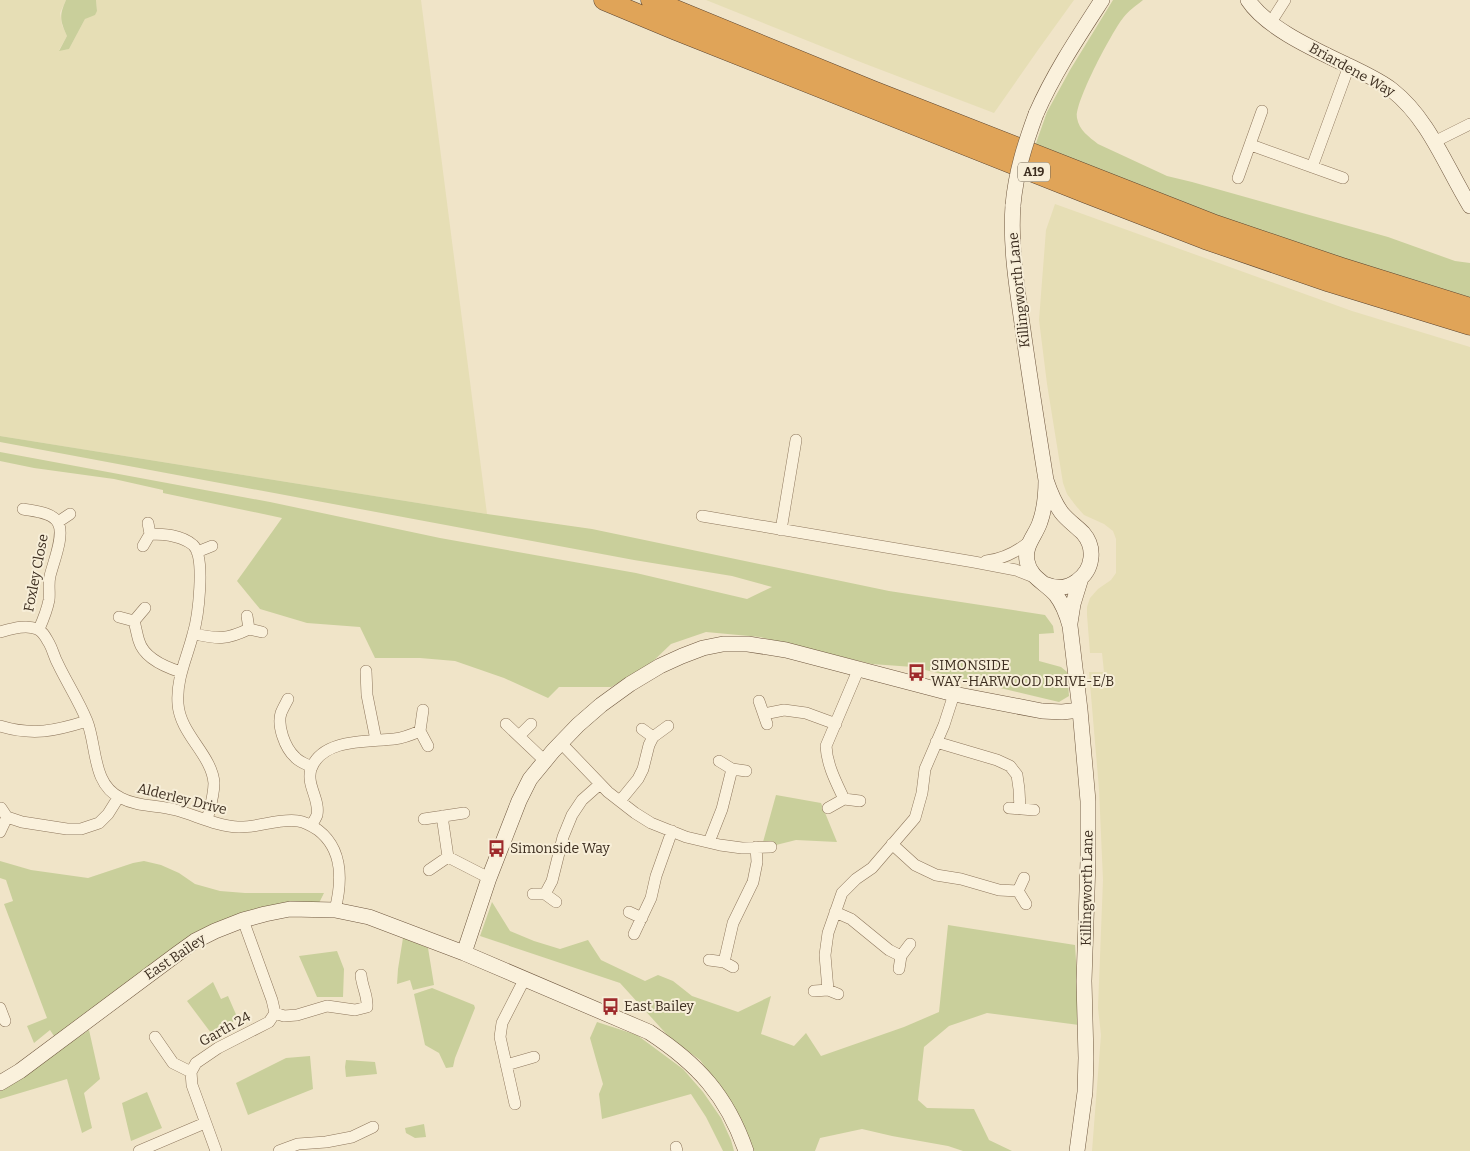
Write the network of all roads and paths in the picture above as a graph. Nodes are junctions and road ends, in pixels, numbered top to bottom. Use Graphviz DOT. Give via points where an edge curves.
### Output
graph roads {
  1 [pos="604,0"];
  2 [pos="651,0"];
  3 [pos="1102,0"];
  4 [pos="1248,0"];
  5 [pos="1285,0"];
  6 [pos="1270,22"];
  7 [pos="1349,66"];
  8 [pos="1262,111"];
  9 [pos="1470,124"];
  10 [pos="1434,142"];
  11 [pos="1250,145"];
  12 [pos="1312,166"];
  13 [pos="1238,178"];
  14 [pos="1343,178"];
  15 [pos="1470,206"];
  16 [pos="1470,308"];
  17 [pos="1470,325"];
  18 [pos="796,440"];
  19 [pos="1046,480"];
  20 [pos="23,509"];
  21 [pos="70,514"];
  22 [pos="702,516"];
  23 [pos="58,522"];
  24 [pos="1074,527"];
  25 [pos="781,530"];
  26 [pos="1032,538"];
  27 [pos="143,546"];
  28 [pos="212,546"];
  29 [pos="197,552"];
  30 [pos="974,562"];
  31 [pos="1081,578"];
  32 [pos="1040,581"];
  33 [pos="145,608"];
  34 [pos="247,616"];
  35 [pos="119,617"];
  36 [pos="134,621"];
  37 [pos="1070,626"];
  38 [pos="39,629"];
  39 [pos="249,629"];
  40 [pos="0,632"];
  41 [pos="262,632"];
  42 [pos="194,634"];
  43 [pos="859,668"];
  44 [pos="366,671"];
  45 [pos="181,672"];
  46 [pos="379,694"];
  47 [pos="954,694"];
  48 [pos="367,696"];
  49 [pos="288,699"];
  50 [pos="759,701"];
  51 [pos="270,709"];
  52 [pos="423,710"];
  53 [pos="1080,710"];
  54 [pos="281,714"];
  55 [pos="87,721"];
  56 [pos="506,724"];
  57 [pos="531,724"];
  58 [pos="836,724"];
  59 [pos="0,726"];
  60 [pos="668,726"];
  61 [pos="642,729"];
  62 [pos="420,731"];
  63 [pos="519,736"];
  64 [pos="653,737"];
  65 [pos="376,740"];
  66 [pos="936,742"];
  67 [pos="561,743"];
  68 [pos="428,746"];
  69 [pos="545,761"];
  70 [pos="720,761"];
  71 [pos="312,767"];
  72 [pos="732,769"];
  73 [pos="746,771"];
  74 [pos="600,784"];
  75 [pos="118,798"];
  76 [pos="844,799"];
  77 [pos="620,801"];
  78 [pos="860,801"];
  79 [pos="828,808"];
  80 [pos="1034,810"];
  81 [pos="4,813"];
  82 [pos="464,813"];
  83 [pos="442,816"];
  84 [pos="424,818"];
  85 [pos="207,820"];
  86 [pos="312,825"];
  87 [pos="672,831"];
  88 [pos="0,832"];
  89 [pos="708,842"];
  90 [pos="892,844"];
  91 [pos="771,847"];
  92 [pos="756,848"];
  93 [pos="448,858"];
  94 [pos="429,870"];
  95 [pos="489,878"];
  96 [pos="1024,878"];
  97 [pos="1018,891"];
  98 [pos="556,902"];
  99 [pos="1026,904"];
  100 [pos="335,910"];
  101 [pos="629,912"];
  102 [pos="835,912"];
  103 [pos="642,918"];
  104 [pos="242,920"];
  105 [pos="634,934"];
  106 [pos="910,944"];
  107 [pos="464,953"];
  108 [pos="901,956"];
  109 [pos="709,960"];
  110 [pos="899,968"];
  111 [pos="361,975"];
  112 [pos="524,980"];
  113 [pos="814,991"];
  114 [pos="0,1009"];
  115 [pos="275,1014"];
  116 [pos="5,1021"];
  117 [pos="155,1037"];
  118 [pos="534,1057"];
  119 [pos="506,1065"];
  120 [pos="191,1072"];
  121 [pos="0,1083"];
  122 [pos="515,1104"];
  123 [pos="205,1123"];
  124 [pos="373,1127"];
  125 [pos="139,1151"];
  126 [pos="216,1151"];
  127 [pos="279,1151"];
  128 [pos="746,1151"];
  129 [pos="1077,1151"];
  1 -- 17 [label="highway, A19" via="1086,194 1330,282"];
  2 -- 16 [label="highway, A19" via="1215,225"];
  3 -- 19 [label="street, Killingworth Lane, bridge" via="1046,91 1015,180 1014,271"];
  4 -- 6 [label="street, Briardene Way"];
  5 -- 6 [label="street"];
  6 -- 7 [label="street, Briardene Way" via="1306,45"];
  7 -- 10 [label="street, Briardene Way" via="1399,95 1415,112"];
  7 -- 12 [label="street"];
  8 -- 11 [label="street"];
  9 -- 10 [label="street"];
  10 -- 15 [label="street, Briardene Way"];
  11 -- 12 [label="street"];
  11 -- 13 [label="street"];
  12 -- 14 [label="street"];
  18 -- 25 [label="street"];
  19 -- 24 [label="street" via="1051,496"];
  19 -- 26 [label="street" via="1044,509"];
  20 -- 23 [label="street, Foxley Close" via="44,512"];
  21 -- 23 [label="street, Foxley Close"];
  22 -- 25 [label="street"];
  23 -- 38 [label="street, Foxley Close" via="60,530 49,599"];
  24 -- 26 [label="street" via="1053,524 1041,528"];
  24 -- 31 [label="street" via="1086,538 1091,551 1088,570"];
  25 -- 30 [label="street"];
  26 -- 30 [label="street" via="1009,555"];
  26 -- 32 [label="street" via="1027,548 1027,560 1031,572"];
  27 -- 29 [label="street" via="149,528 176,537"];
  28 -- 29 [label="street"];
  29 -- 42 [label="street" via="200,567"];
  30 -- 32 [label="street" via="1016,570"];
  31 -- 32 [label="street" via="1068,586 1056,588"];
  31 -- 37 [label="street"];
  32 -- 37 [label="street" via="1060,600"];
  33 -- 36 [label="street"];
  34 -- 39 [label="street"];
  35 -- 36 [label="street"];
  36 -- 45 [label="street" via="145,653"];
  37 -- 53 [label="street, Killingworth Lane"];
  38 -- 40 [label="street" via="29,627"];
  38 -- 55 [label="street, Alderley Drive" via="51,646"];
  39 -- 41 [label="street"];
  39 -- 42 [label="street" via="224,638"];
  42 -- 45 [label="street"];
  43 -- 47 [label="street"];
  43 -- 58 [label="street"];
  43 -- 67 [label="street" via="748,644 704,648 660,666 630,684 601,705"];
  44 -- 48 [label="street"];
  45 -- 85 [label="street" via="178,705 181,716 208,765 214,783"];
  46 -- 48 [label="street"];
  47 -- 53 [label="street" via="1042,711"];
  47 -- 66 [label="street"];
  48 -- 65 [label="street"];
  49 -- 54 [label="street"];
  50 -- 58 [label="street" via="765,719 784,710 806,713"];
  51 -- 54 [label="street"];
  52 -- 62 [label="street"];
  53 -- 129 [label="street, Killingworth Lane" via="1088,800 1088,861 1084,981 1086,1058"];
  54 -- 71 [label="street" via="287,748 296,759"];
  55 -- 59 [label="street" via="42,732"];
  55 -- 75 [label="street, Alderley Drive" via="98,772"];
  56 -- 63 [label="street"];
  57 -- 63 [label="street"];
  58 -- 76 [label="street" via="826,746 827,757"];
  60 -- 64 [label="street"];
  61 -- 64 [label="street"];
  62 -- 65 [label="street" via="410,736"];
  62 -- 68 [label="street"];
  63 -- 69 [label="street"];
  64 -- 77 [label="street" via="638,779"];
  65 -- 71 [label="street" via="340,745 322,754"];
  66 -- 80 [label="street" via="1010,766 1017,775 1020,789 1015,809"];
  66 -- 90 [label="street" via="925,769 915,818"];
  67 -- 69 [label="street"];
  67 -- 74 [label="street"];
  69 -- 95 [label="street" via="530,779 519,801"];
  70 -- 72 [label="street"];
  71 -- 86 [label="street" via="310,780 317,814"];
  72 -- 73 [label="street"];
  72 -- 89 [label="street" via="722,808"];
  74 -- 77 [label="street"];
  74 -- 98 [label="street" via="572,814 552,881 539,894"];
  75 -- 81 [label="street" via="98,823 81,829 22,822"];
  75 -- 85 [label="street, Alderley Drive"];
  76 -- 78 [label="street"];
  76 -- 79 [label="street"];
  77 -- 87 [label="street" via="651,823"];
  81 -- 88 [label="street"];
  82 -- 83 [label="street"];
  83 -- 84 [label="street"];
  83 -- 93 [label="street"];
  85 -- 86 [label="street, Alderley Drive" via="236,828 298,821"];
  86 -- 100 [label="street" via="334,847 338,857"];
  87 -- 89 [label="street"];
  87 -- 103 [label="street"];
  89 -- 92 [label="street"];
  90 -- 97 [label="street" via="915,865 936,875"];
  90 -- 102 [label="street" via="872,868 856,878 842,893"];
  91 -- 92 [label="street"];
  92 -- 109 [label="street" via="753,882 734,923 728,964"];
  93 -- 94 [label="street"];
  93 -- 95 [label="street"];
  95 -- 107 [label="street"];
  96 -- 97 [label="street"];
  97 -- 99 [label="street"];
  100 -- 104 [label="street, East Bailey" via="290,909"];
  100 -- 107 [label="street, East Bailey" via="369,917"];
  101 -- 103 [label="street"];
  102 -- 108 [label="street" via="851,919"];
  102 -- 113 [label="street" via="825,956 833,992"];
  103 -- 105 [label="street"];
  104 -- 115 [label="street"];
  104 -- 121 [label="street, East Bailey" via="195,941"];
  106 -- 108 [label="street"];
  107 -- 112 [label="street, East Bailey"];
  108 -- 110 [label="street"];
  111 -- 115 [label="street" via="368,1000 366,1007 355,1010 327,1006 297,1015"];
  112 -- 119 [label="street" via="502,1023 500,1037"];
  112 -- 128 [label="street, East Bailey" via="650,1032 669,1045 709,1082 726,1106"];
  114 -- 116 [label="street"];
  115 -- 120 [label="street, Garth 24" via="269,1022 196,1063"];
  117 -- 120 [label="street" via="173,1063"];
  118 -- 119 [label="street"];
  119 -- 122 [label="street"];
  120 -- 123 [label="street"];
  123 -- 125 [label="street"];
  123 -- 126 [label="street"];
  124 -- 127 [label="street" via="352,1137 298,1144"];
}
